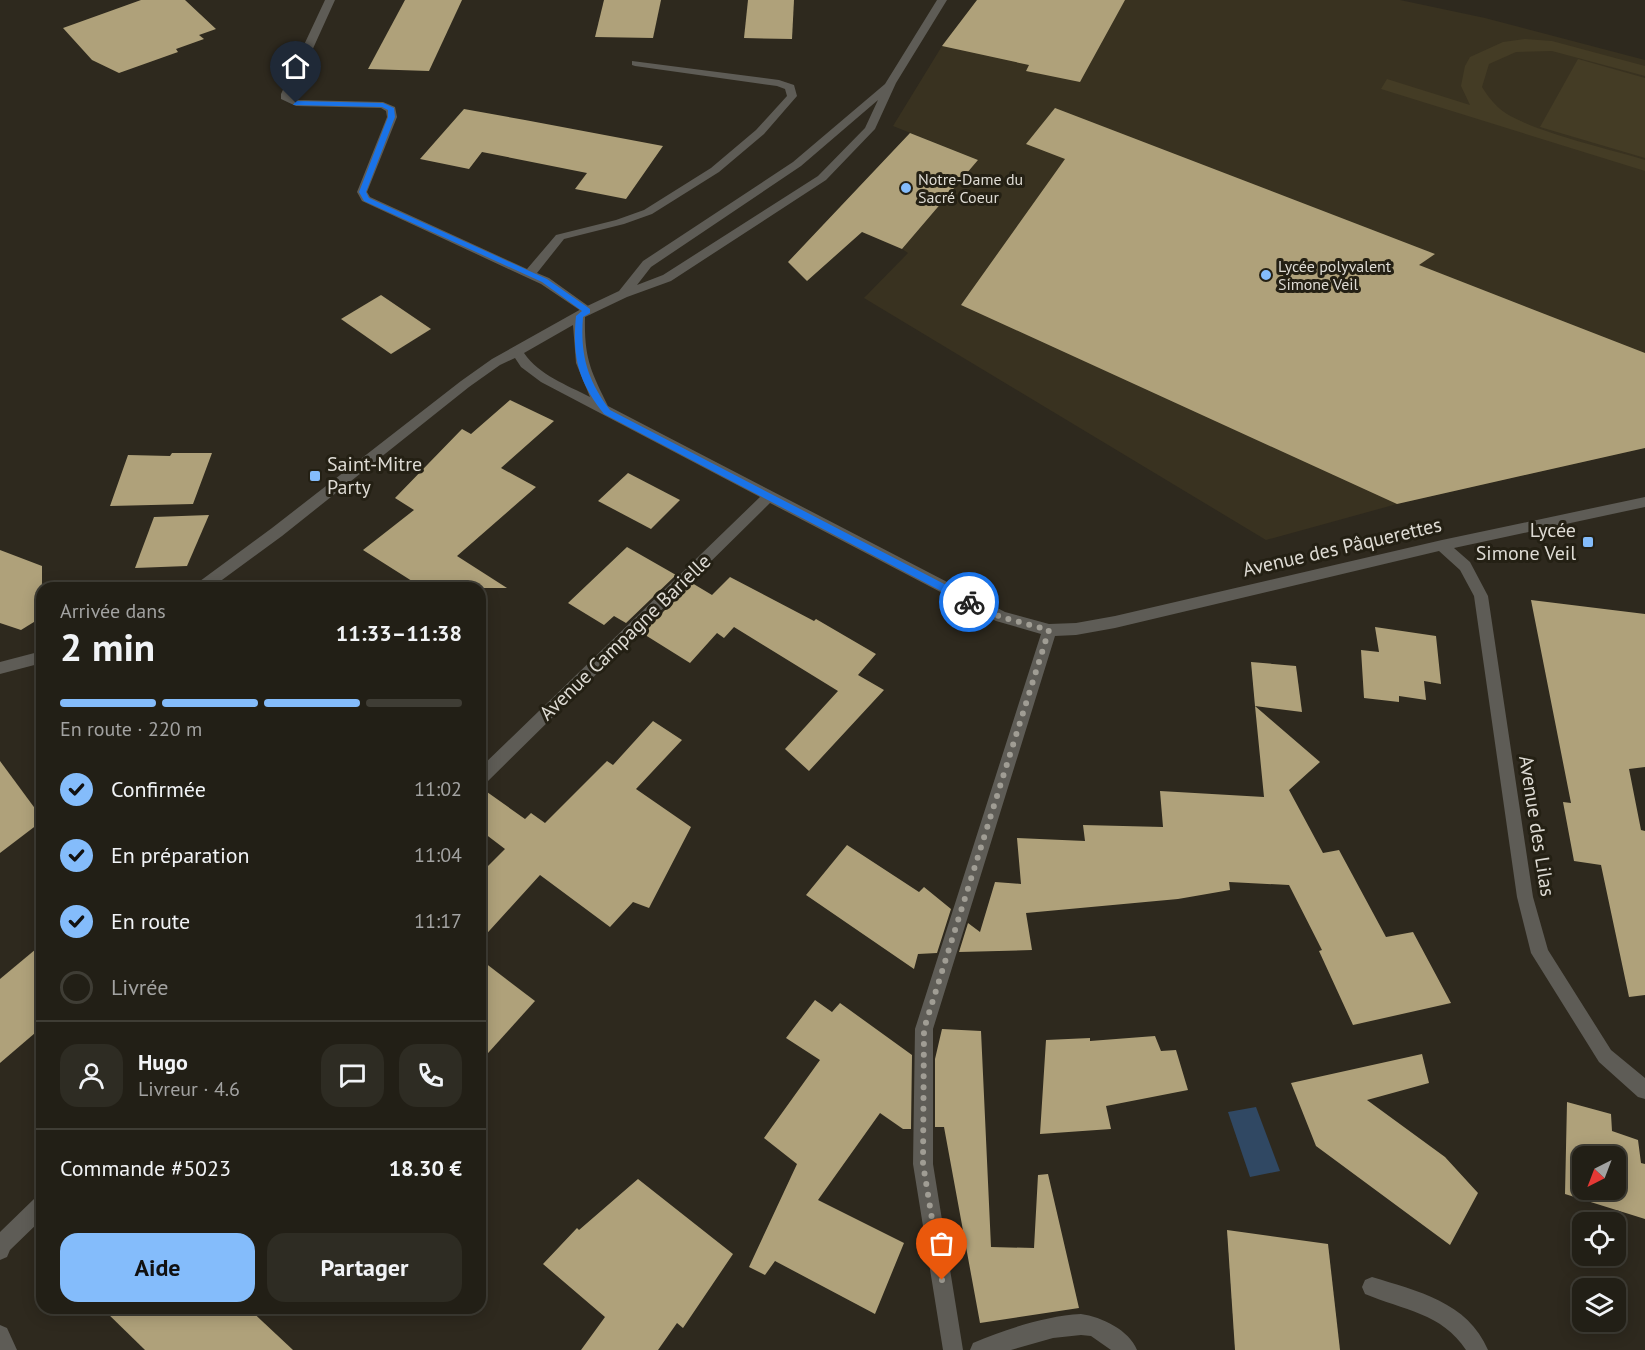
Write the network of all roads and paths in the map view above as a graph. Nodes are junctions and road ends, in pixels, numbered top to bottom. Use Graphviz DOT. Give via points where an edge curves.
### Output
graph roads {
  1 [pos="330,0"];
  2 [pos="942,0"];
  3 [pos="635,63"];
  4 [pos="891,83"];
  5 [pos="530,273"];
  6 [pos="623,294"];
  7 [pos="583,313"];
  8 [pos="517,352"];
  9 [pos="607,412"];
  10 [pos="770,495"];
  11 [pos="1645,502"];
  12 [pos="1442,544"];
  13 [pos="209,582"];
  14 [pos="1049,630"];
  15 [pos="36,659"];
  16 [pos="0,668"];
  17 [pos="486,772"];
  18 [pos="1645,1090"];
  19 [pos="36,1211"];
  20 [pos="0,1250"];
  21 [pos="1372,1287"];
  22 [pos="0,1335"];
  23 [pos="8,1350"];
  24 [pos="953,1350"];
  25 [pos="980,1350"];
  26 [pos="1127,1350"];
  27 [pos="1478,1350"];
  1 -- 5 [label="street" via="286,99 296,103 383,105 391,109 392,117 362,192 366,199"];
  2 -- 4 [label="street"];
  3 -- 5 [label="street" via="779,83 790,87 792,96 760,132 715,170 648,212 560,237"];
  4 -- 6 [label="street" via="798,164 647,264"];
  4 -- 6 [label="street" via="870,129 822,178 667,278"];
  5 -- 7 [label="street"];
  6 -- 7 [label="street"];
  7 -- 8 [label="street"];
  7 -- 9 [label="street" via="578,334 583,373"];
  8 -- 9 [label="street, Avenue des Pâquerettes" via="545,380"];
  8 -- 13 [label="street" via="465,384"];
  9 -- 10 [label="street, Avenue des Pâquerettes"];
  10 -- 14 [label="street, Avenue des Pâquerettes" via="960,598 1001,617"];
  10 -- 17 [label="street, Avenue Campagne Barielle"];
  11 -- 12 [label="street, Avenue des Pâquerettes"];
  12 -- 14 [label="street, Avenue des Pâquerettes" via="1115,622"];
  12 -- 18 [label="street, Avenue des Lilas" via="1465,566 1481,596 1525,897 1540,952 1605,1056"];
  14 -- 24 [label="street" via="924,1029 923,1164"];
  15 -- 16 [label="street"];
  19 -- 20 [label="street"];
  21 -- 27 [label="street" via="1446,1312 1468,1332"];
  22 -- 23 [label="street"];
  25 -- 26 [label="street" via="1065,1325 1091,1326"];
}
